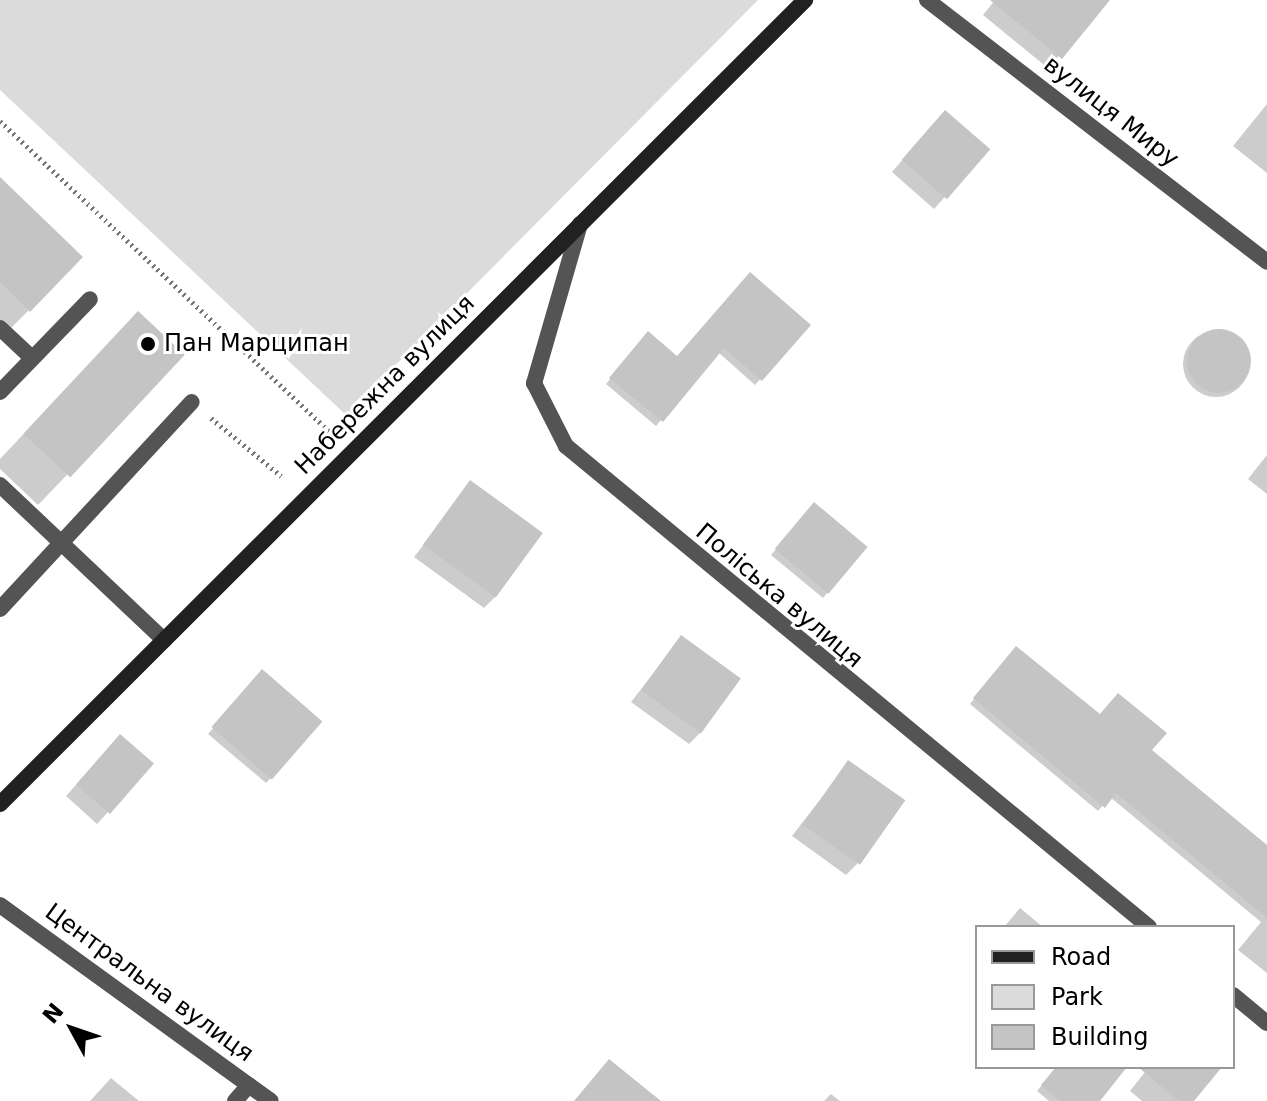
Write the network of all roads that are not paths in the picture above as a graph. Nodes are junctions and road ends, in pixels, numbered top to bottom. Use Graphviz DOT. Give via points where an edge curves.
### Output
graph roads {
  1 [pos="805,0"];
  2 [pos="927,0"];
  3 [pos="580,224"];
  4 [pos="1267,262"];
  5 [pos="90,299"];
  6 [pos="0,328"];
  7 [pos="32,358"];
  8 [pos="0,392"];
  9 [pos="192,402"];
  10 [pos="0,485"];
  11 [pos="62,543"];
  12 [pos="0,609"];
  13 [pos="164,640"];
  14 [pos="0,804"];
  15 [pos="0,905"];
  16 [pos="1147,925"];
  17 [pos="1235,997"];
  18 [pos="1267,1023"];
  19 [pos="249,1085"];
  20 [pos="235,1101"];
  21 [pos="271,1101"];
  1 -- 3 [label="street, Набережна вулиця"];
  2 -- 4 [label="street, вулиця Миру"];
  3 -- 13 [label="street, Набережна вулиця"];
  3 -- 16 [label="street, Поліська вулиця" via="534,383 566,446"];
  5 -- 7 [label="street"];
  6 -- 7 [label="street"];
  7 -- 8 [label="street"];
  9 -- 11 [label="street"];
  10 -- 11 [label="street"];
  11 -- 12 [label="street"];
  11 -- 13 [label="street"];
  13 -- 14 [label="street, Набережна вулиця"];
  15 -- 19 [label="street, Центральна вулиця"];
  17 -- 18 [label="street"];
  19 -- 20 [label="street"];
  19 -- 21 [label="street, Центральна вулиця"];
}
